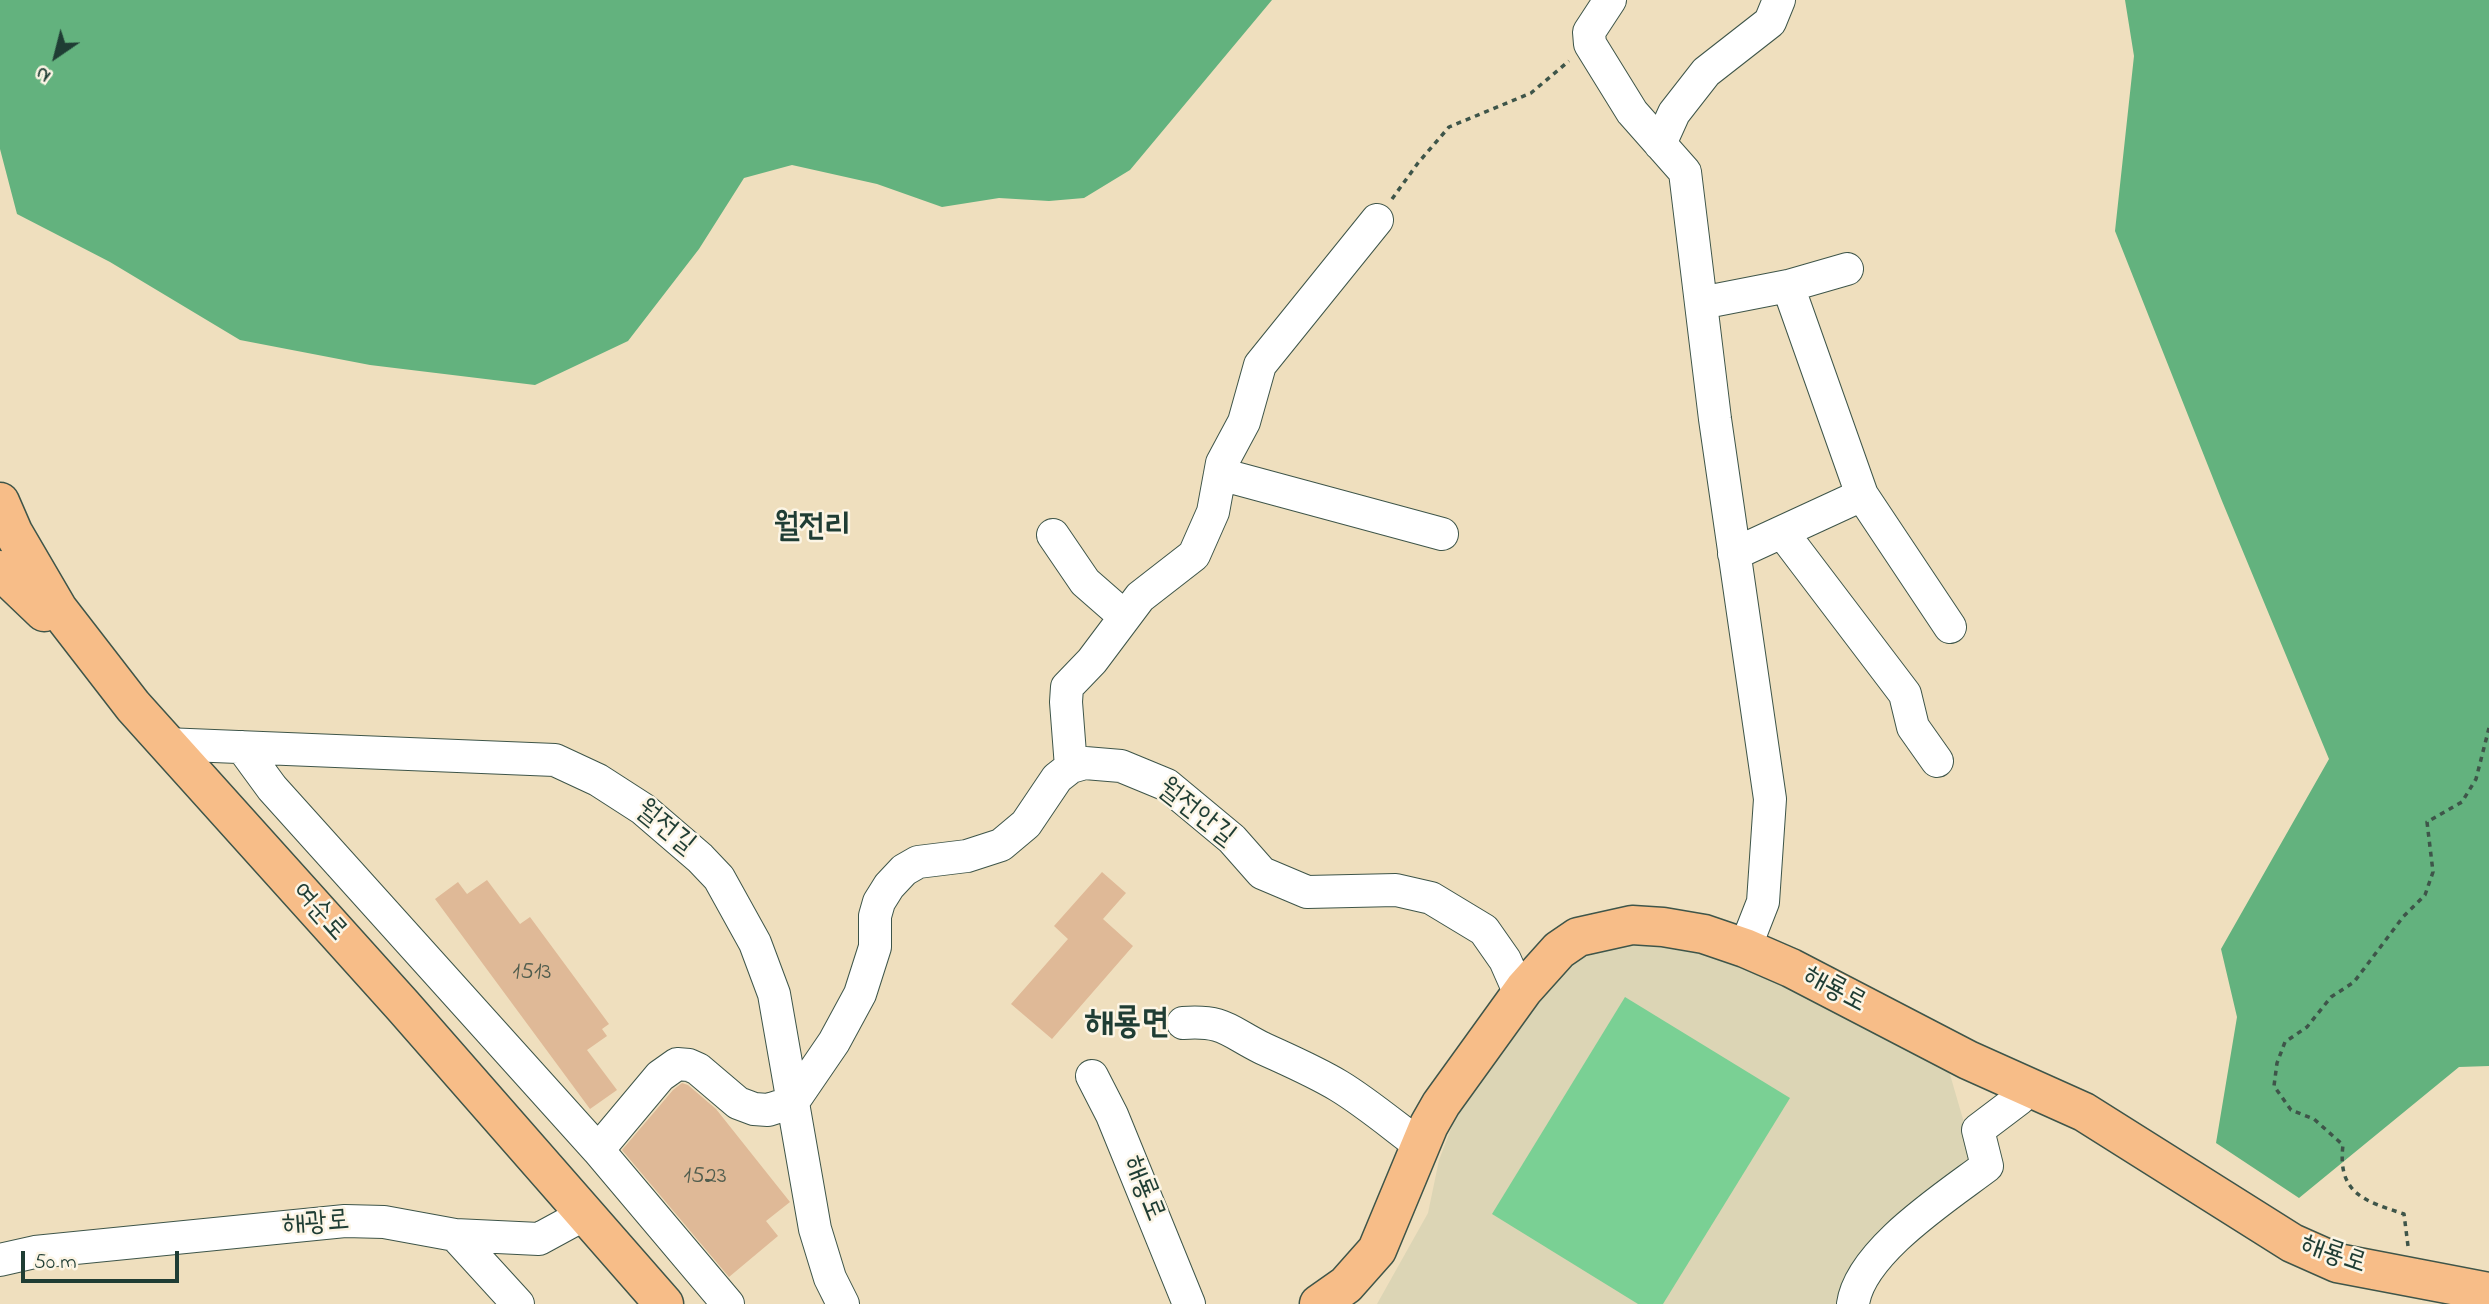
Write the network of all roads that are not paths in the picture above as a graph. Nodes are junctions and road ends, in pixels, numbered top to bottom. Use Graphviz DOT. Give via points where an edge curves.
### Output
graph roads {
  1 [pos="1610,0"];
  2 [pos="1779,0"];
  3 [pos="1660,144"];
  4 [pos="1377,220"];
  5 [pos="1847,269"];
  6 [pos="1788,286"];
  7 [pos="1701,303"];
  8 [pos="1220,474"];
  9 [pos="1862,495"];
  10 [pos="0,502"];
  11 [pos="1782,532"];
  12 [pos="1442,534"];
  13 [pos="1053,535"];
  14 [pos="1734,554"];
  15 [pos="0,570"];
  16 [pos="1125,617"];
  17 [pos="1950,627"];
  18 [pos="120,690"];
  19 [pos="165,744"];
  20 [pos="242,747"];
  21 [pos="1937,761"];
  22 [pos="1071,767"];
  23 [pos="1745,948"];
  24 [pos="1520,994"];
  25 [pos="1183,1023"];
  26 [pos="1091,1076"];
  27 [pos="2030,1086"];
  28 [pos="793,1102"];
  29 [pos="1421,1146"];
  30 [pos="598,1150"];
  31 [pos="585,1214"];
  32 [pos="455,1235"];
  33 [pos="0,1260"];
  34 [pos="2489,1292"];
  35 [pos="518,1304"];
  36 [pos="664,1304"];
  37 [pos="728,1304"];
  38 [pos="843,1304"];
  39 [pos="1189,1304"];
  40 [pos="1319,1304"];
  41 [pos="1853,1304"];
  1 -- 3 [label="street" via="1589,32 1590,44 1632,112"];
  2 -- 3 [label="street" via="1769,22 1706,72 1674,113"];
  3 -- 7 [label="street" via="1685,172"];
  4 -- 8 [label="street" via="1260,365 1244,422"];
  5 -- 6 [label="street"];
  6 -- 7 [label="street"];
  6 -- 9 [label="street"];
  7 -- 14 [label="street"];
  8 -- 12 [label="street"];
  8 -- 16 [label="street" via="1213,512 1194,555 1140,597"];
  9 -- 11 [label="street"];
  9 -- 17 [label="street"];
  10 -- 18 [label="main road, 여순로" via="58,608"];
  11 -- 14 [label="street"];
  11 -- 21 [label="street" via="1905,695 1913,727"];
  13 -- 16 [label="street" via="1085,582"];
  14 -- 23 [label="street" via="1770,799 1763,902"];
  15 -- 18 [label="main road"];
  16 -- 22 [label="street" via="1067,687"];
  18 -- 19 [label="main road, 여순로"];
  19 -- 20 [label="street, 월전길"];
  19 -- 31 [label="main road, 여순로"];
  20 -- 28 [label="street, 월전길" via="555,760 598,780 663,825 719,878 755,943 774,994"];
  20 -- 30 [label="street" via="282,799"];
  22 -- 24 [label="street, 월전안길" via="1085,763 1121,766 1167,785 1233,839 1262,873 1307,892 1395,890 1431,898 1484,930 1506,960"];
  22 -- 28 [label="street" via="1057,778 1026,824 1001,845 967,856 918,862 889,886 877,909 874,947 860,994"];
  23 -- 24 [label="main road, 해룡로" via="1663,927 1632,925 1604,930 1578,937 1559,950"];
  23 -- 27 [label="main road, 해룡로" via="1968,1060"];
  24 -- 29 [label="main road, 해룡로" via="1441,1104"];
  25 -- 29 [label="street" via="1206,1021 1223,1026 1306,1068 1341,1087"];
  26 -- 39 [label="street, 해룡로" via="1112,1115"];
  27 -- 34 [label="main road, 해룡로" via="2094,1119 2292,1243 2337,1263"];
  27 -- 41 [label="street" via="1978,1130 1987,1166 1883,1248 1854,1293"];
  28 -- 30 [label="street" via="754,1109 738,1103 698,1069 677,1064 660,1076"];
  28 -- 38 [label="street, 월전길" via="815,1229"];
  29 -- 40 [label="main road, 해룡로" via="1377,1250 1346,1285"];
  30 -- 37 [label="street"];
  31 -- 32 [label="street, 해광로" via="539,1239"];
  31 -- 36 [label="main road, 여순로"];
  32 -- 33 [label="street, 해광로" via="384,1222 345,1221 35,1252"];
  32 -- 35 [label="street"];
}
